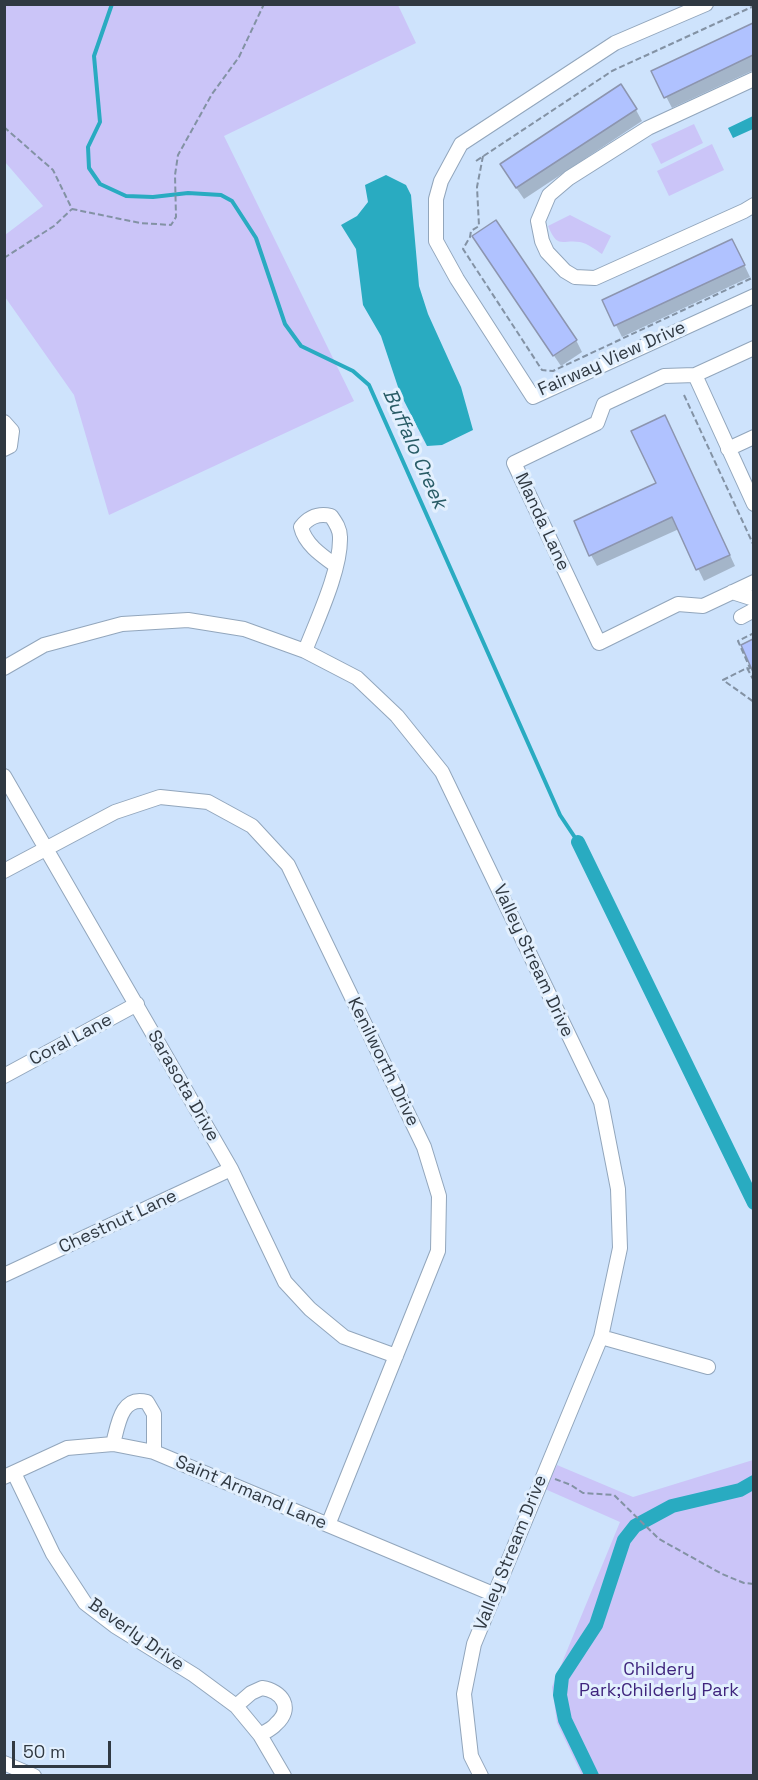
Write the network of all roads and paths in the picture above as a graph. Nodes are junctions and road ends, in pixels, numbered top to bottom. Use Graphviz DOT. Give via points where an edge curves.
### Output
graph roads {
  1 [pos="264,4"];
  2 [pos="706,4"];
  3 [pos="753,6"];
  4 [pos="753,79"];
  5 [pos="4,127"];
  6 [pos="483,156"];
  7 [pos="476,161"];
  8 [pos="753,205"];
  9 [pos="72,209"];
  10 [pos="4,258"];
  11 [pos="753,277"];
  12 [pos="753,296"];
  13 [pos="753,348"];
  14 [pos="695,375"];
  15 [pos="684,395"];
  16 [pos="4,422"];
  17 [pos="753,437"];
  18 [pos="4,449"];
  19 [pos="728,449"];
  20 [pos="753,504"];
  21 [pos="753,546"];
  22 [pos="335,565"];
  23 [pos="753,582"];
  24 [pos="732,592"];
  25 [pos="753,599"];
  26 [pos="753,633"];
  27 [pos="305,651"];
  28 [pos="4,668"];
  29 [pos="748,669"];
  30 [pos="753,681"];
  31 [pos="753,702"];
  32 [pos="4,776"];
  33 [pos="46,849"];
  34 [pos="4,871"];
  35 [pos="137,1004"];
  36 [pos="4,1076"];
  37 [pos="231,1169"];
  38 [pos="4,1275"];
  39 [pos="601,1337"];
  40 [pos="396,1356"];
  41 [pos="708,1368"];
  42 [pos="113,1443"];
  43 [pos="154,1452"];
  44 [pos="544,1474"];
  45 [pos="9,1475"];
  46 [pos="328,1526"];
  47 [pos="753,1584"];
  48 [pos="493,1594"];
  49 [pos="236,1706"];
  50 [pos="260,1735"];
  51 [pos="4,1762"];
  52 [pos="34,1776"];
  53 [pos="284,1776"];
  54 [pos="481,1776"];
  1 -- 9 [label="path" via="239,57 212,94 178,155 174,222 140,223"];
  2 -- 12 [label="street, Fairway View Drive" via="615,43 461,144 436,199 436,241 533,397"];
  3 -- 6 [label="path" via="612,72"];
  4 -- 8 [label="street" via="648,128 569,178 549,195 538,221 547,252 565,271 575,277 595,278"];
  5 -- 9 [label="path" via="53,170"];
  6 -- 7 [label="path"];
  6 -- 11 [label="path" via="477,187 479,226 471,231 463,249 542,370 553,371"];
  9 -- 10 [label="path" via="54,226"];
  13 -- 14 [label="street, Manda Lane"];
  14 -- 19 [label="street"];
  14 -- 24 [label="street, Manda Lane" via="664,376 604,404 597,423 514,463 599,643 678,604 703,606"];
  15 -- 21 [label="path"];
  16 -- 18 [label="street" via="12,431 10,446"];
  17 -- 19 [label="street"];
  19 -- 20 [label="street"];
  22 -- 27 [label="street"];
  23 -- 24 [label="street, Manda Lane"];
  24 -- 25 [label="street"];
  26 -- 29 [label="path" via="738,641"];
  27 -- 28 [label="street, Valley Stream Drive" via="244,629 188,620 122,624 44,645"];
  27 -- 39 [label="street, Valley Stream Drive" via="357,678 397,716 442,772 601,1102 618,1188 620,1248"];
  29 -- 30 [label="path"];
  29 -- 31 [label="path" via="723,680"];
  32 -- 33 [label="street, Sarasota Drive"];
  33 -- 34 [label="street, Kenilworth Drive"];
  33 -- 35 [label="street, Sarasota Drive"];
  33 -- 40 [label="street, Kenilworth Drive" via="115,812 160,797 208,802 252,826 288,865 424,1147 439,1196 438,1251"];
  35 -- 36 [label="street, Coral Lane"];
  35 -- 37 [label="street, Sarasota Drive"];
  37 -- 38 [label="street, Chestnut Lane"];
  37 -- 40 [label="street, Sarasota Drive" via="285,1282 344,1337"];
  39 -- 41 [label="street"];
  39 -- 44 [label="street, Valley Stream Drive"];
  40 -- 46 [label="street, Kenilworth Drive"];
  42 -- 43 [label="street, Saint Armand Lane"];
  42 -- 43 [label="street" via="120,1415 131,1402 147,1402 154,1414"];
  42 -- 45 [label="street, Saint Armand Lane" via="68,1448"];
  43 -- 46 [label="street, Saint Armand Lane"];
  44 -- 47 [label="path" via="583,1493 610,1494 659,1539 722,1574"];
  44 -- 48 [label="street, Valley Stream Drive"];
  45 -- 49 [label="street, Beverly Drive" via="53,1554 86,1603"];
  46 -- 48 [label="street, Saint Armand Lane"];
  48 -- 54 [label="street, Valley Stream Drive" via="474,1644 464,1694 471,1756"];
  49 -- 50 [label="street, Beverly Drive"];
  49 -- 50 [label="street" via="262,1688 279,1693 284,1712 278,1724"];
  50 -- 53 [label="street, Beverly Drive"];
  51 -- 52 [label="street"];
}
